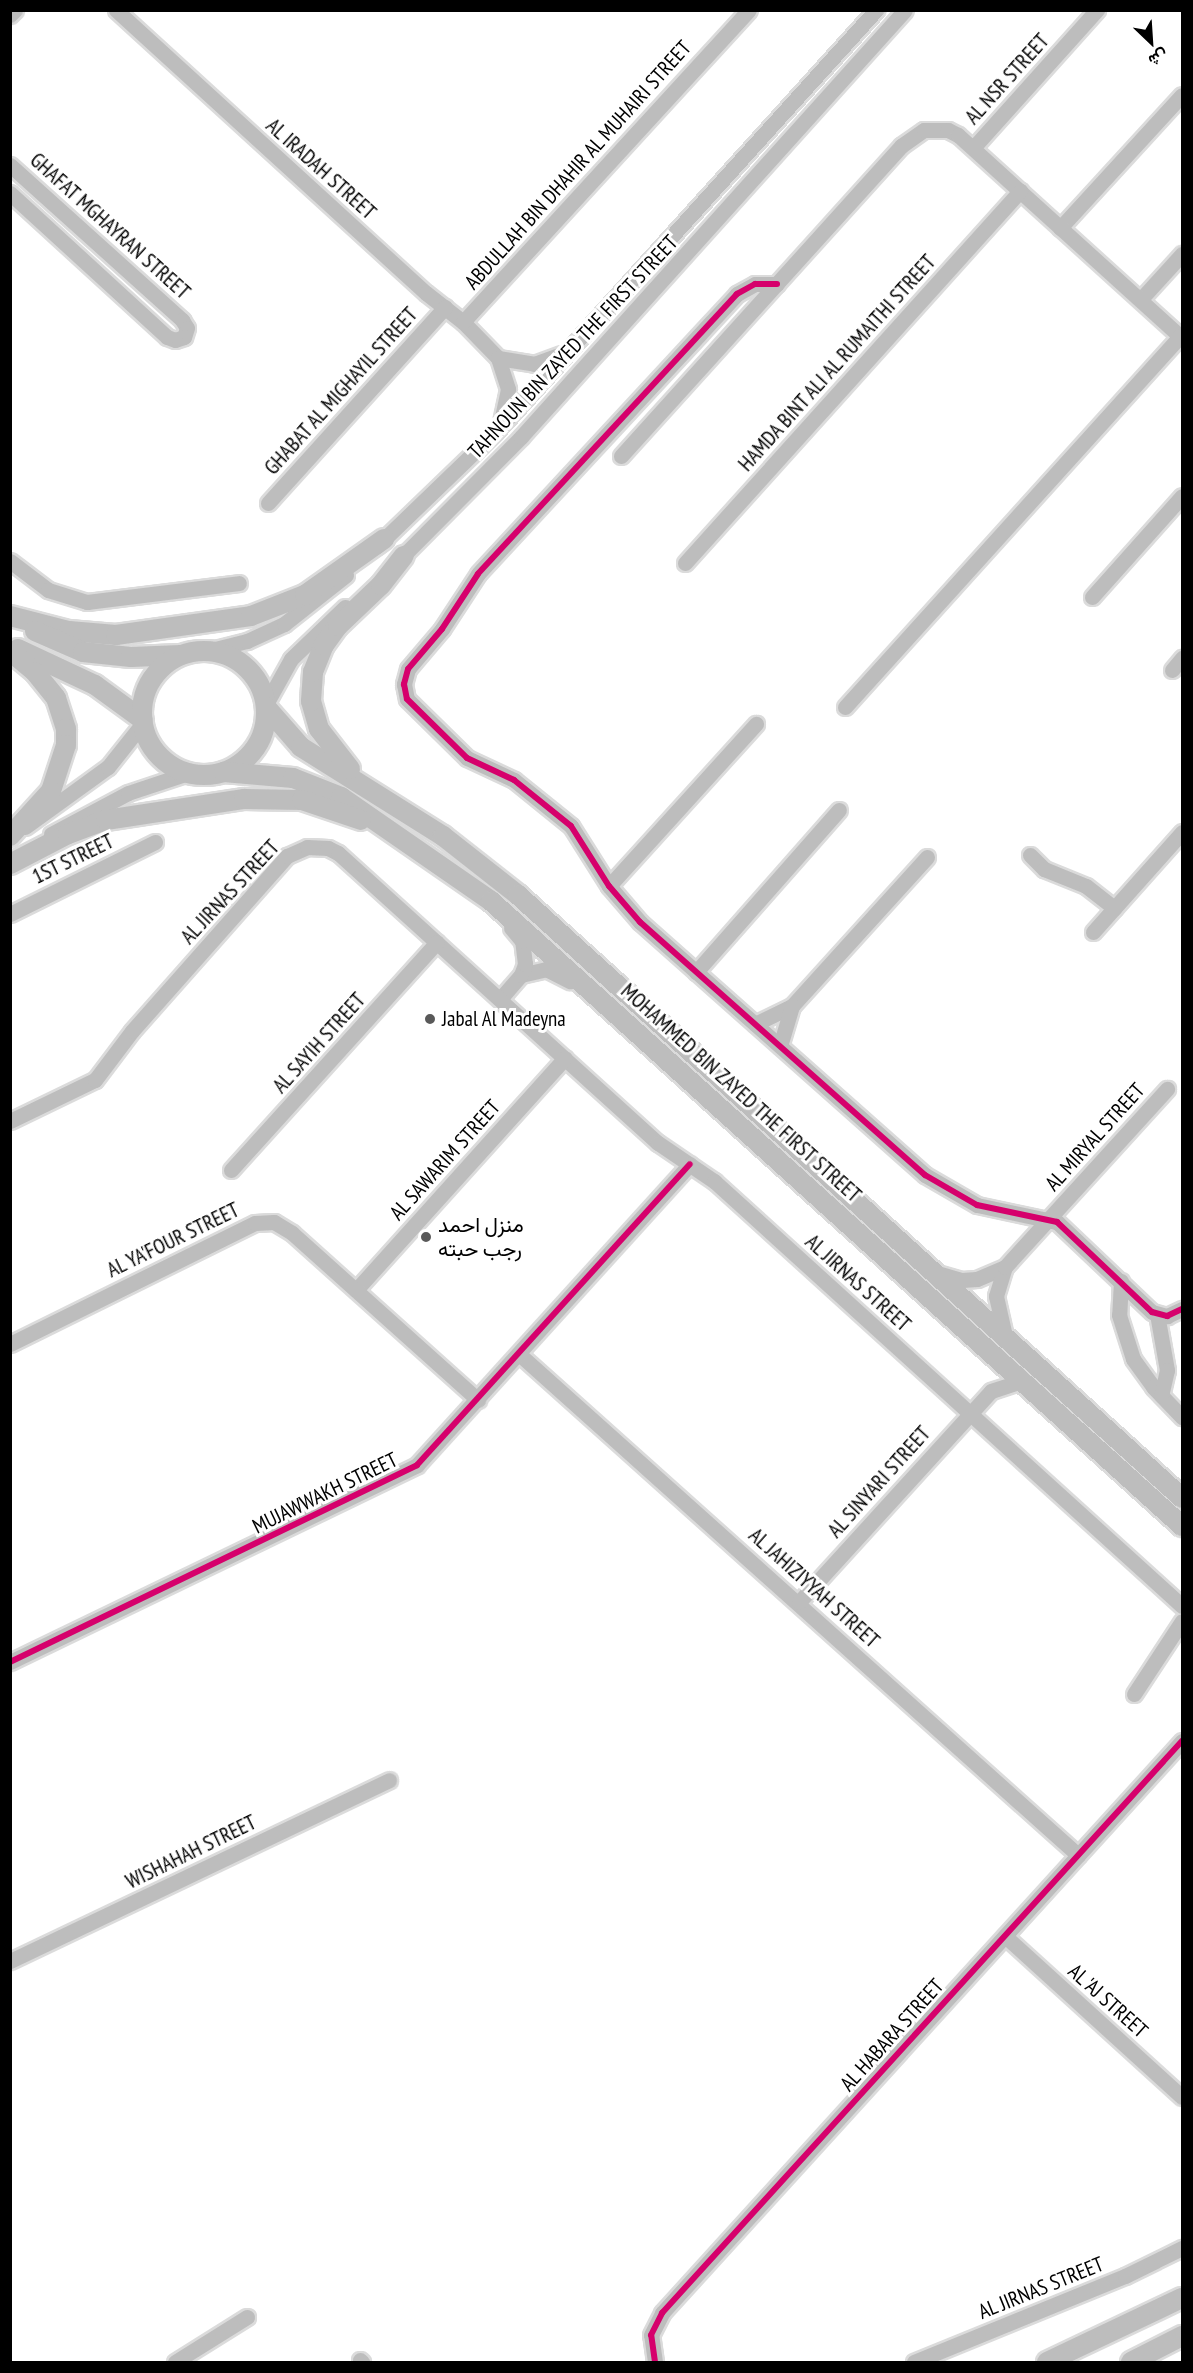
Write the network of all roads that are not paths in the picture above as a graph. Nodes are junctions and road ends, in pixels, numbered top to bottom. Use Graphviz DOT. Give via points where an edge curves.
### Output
graph roads {
  1 [pos="15,10"];
  2 [pos="116,10"];
  3 [pos="749,10"];
  4 [pos="876,10"];
  5 [pos="905,10"];
  6 [pos="1097,10"];
  7 [pos="10,15"];
  8 [pos="1182,95"];
  9 [pos="973,148"];
  10 [pos="10,165"];
  11 [pos="1020,191"];
  12 [pos="10,193"];
  13 [pos="1060,228"];
  14 [pos="1182,254"];
  15 [pos="777,284"];
  16 [pos="1141,299"];
  17 [pos="445,307"];
  18 [pos="463,322"];
  19 [pos="1181,337"];
  20 [pos="569,349"];
  21 [pos="498,358"];
  22 [pos="495,432"];
  23 [pos="621,456"];
  24 [pos="1182,496"];
  25 [pos="268,503"];
  26 [pos="384,539"];
  27 [pos="404,556"];
  28 [pos="10,561"];
  29 [pos="685,563"];
  30 [pos="239,583"];
  31 [pos="1092,597"];
  32 [pos="10,617"];
  33 [pos="10,646"];
  34 [pos="10,651"];
  35 [pos="207,651"];
  36 [pos="183,655"];
  37 [pos="266,705"];
  38 [pos="845,707"];
  39 [pos="143,722"];
  40 [pos="756,724"];
  41 [pos="224,772"];
  42 [pos="188,773"];
  43 [pos="364,784"];
  44 [pos="839,810"];
  45 [pos="1182,832"];
  46 [pos="399,834"];
  47 [pos="10,836"];
  48 [pos="154,842"];
  49 [pos="1030,855"];
  50 [pos="927,857"];
  51 [pos="10,862"];
  52 [pos="444,868"];
  53 [pos="609,886"];
  54 [pos="1114,908"];
  55 [pos="10,914"];
  56 [pos="1093,932"];
  57 [pos="437,942"];
  58 [pos="696,972"];
  59 [pos="521,975"];
  60 [pos="500,999"];
  61 [pos="792,1006"];
  62 [pos="754,1023"];
  63 [pos="640,1035"];
  64 [pos="780,1046"];
  65 [pos="565,1058"];
  66 [pos="1167,1089"];
  67 [pos="10,1121"];
  68 [pos="690,1164"];
  69 [pos="231,1170"];
  70 [pos="1049,1219"];
  71 [pos="1005,1267"];
  72 [pos="932,1271"];
  73 [pos="1120,1281"];
  74 [pos="356,1290"];
  75 [pos="1182,1309"];
  76 [pos="1157,1314"];
  77 [pos="1007,1338"];
  78 [pos="10,1344"];
  79 [pos="519,1354"];
  80 [pos="998,1360"];
  81 [pos="1022,1381"];
  82 [pos="991,1391"];
  83 [pos="1161,1395"];
  84 [pos="478,1400"];
  85 [pos="971,1412"];
  86 [pos="1182,1417"];
  87 [pos="1182,1498"];
  88 [pos="1182,1526"];
  89 [pos="799,1602"];
  90 [pos="1182,1606"];
  91 [pos="1182,1621"];
  92 [pos="10,1662"];
  93 [pos="1134,1694"];
  94 [pos="1182,1741"];
  95 [pos="389,1780"];
  96 [pos="1078,1855"];
  97 [pos="1005,1936"];
  98 [pos="10,1961"];
  99 [pos="1182,2097"];
  100 [pos="1182,2248"];
  101 [pos="1182,2298"];
  102 [pos="247,2317"];
  103 [pos="1182,2336"];
  104 [pos="951,2355"];
  105 [pos="175,2362"];
  106 [pos="655,2362"];
  107 [pos="914,2362"];
  108 [pos="1047,2362"];
  109 [pos="1131,2362"];
  1 -- 7 [label="street"];
  2 -- 17 [label="street, AL IRADAH STREET"];
  3 -- 18 [label="street, ABDULLAH BIN DHAHIR AL MUHAIRI STREET"];
  4 -- 20 [label="street, TAHNOUN BIN ZAYED THE FIRST STREET"];
  5 -- 27 [label="street, TAHNOUN BIN ZAYED THE FIRST STREET" via="654,292"];
  6 -- 9 [label="street, AL NSR STREET"];
  8 -- 13 [label="street"];
  9 -- 11 [label="street"];
  9 -- 15 [label="street" via="948,130 924,130 913,136"];
  10 -- 12 [label="street, GHAFAT MGHAYRAN STREET" via="182,320 187,328 184,337 167,337"];
  11 -- 13 [label="street"];
  11 -- 29 [label="street, HAMDA BINT ALI AL RUMAITHI STREET"];
  13 -- 16 [label="street"];
  14 -- 16 [label="street"];
  15 -- 23 [label="street"];
  15 -- 53 [label="street" via="756,284 737,294 474,579 405,676 404,692 416,711 467,758 514,780 571,826"];
  16 -- 19 [label="street"];
  17 -- 18 [label="street, AL IRADAH STREET"];
  17 -- 25 [label="street, GHABAT AL MIGHAYIL STREET"];
  18 -- 21 [label="street, AL IRADAH STREET"];
  19 -- 38 [label="street"];
  20 -- 21 [label="street" via="534,364"];
  20 -- 22 [label="street, TAHNOUN BIN ZAYED THE FIRST STREET"];
  21 -- 22 [label="street, AL IRADAH STREET" via="508,389 505,411"];
  22 -- 26 [label="street, TAHNOUN BIN ZAYED THE FIRST STREET"];
  24 -- 31 [label="street"];
  26 -- 32 [label="main road" via="304,595 251,616 116,635 69,631"];
  26 -- 35 [label="street, TAHNOUN BIN ZAYED THE FIRST STREET" via="301,613 266,633"];
  27 -- 37 [label="street, TAHNOUN BIN ZAYED THE FIRST STREET" via="303,645"];
  27 -- 43 [label="main road" via="381,585 338,626 324,645 313,672 311,701 319,729"];
  28 -- 30 [label="street" via="54,593 87,603"];
  32 -- 36 [label="main road" via="83,652 131,657"];
  33 -- 39 [label="main road" via="95,685"];
  34 -- 47 [label="main road" via="41,678 56,698 66,729 66,745 51,791"];
  35 -- 36 [label="main road"];
  35 -- 37 [label="main road" via="221,653 246,667 262,690"];
  36 -- 39 [label="main road" via="163,667 149,686"];
  37 -- 41 [label="main road" via="261,739 239,764"];
  37 -- 43 [label="main road, MOHAMMED BIN ZAYED THE FIRST STREET" via="301,747"];
  39 -- 42 [label="main road" via="158,755"];
  39 -- 47 [label="street" via="108,767"];
  40 -- 53 [label="street"];
  41 -- 42 [label="main road"];
  41 -- 46 [label="main road, MOHAMMED BIN ZAYED THE FIRST STREET" via="270,773 313,784"];
  42 -- 51 [label="street" via="103,804"];
  43 -- 72 [label="main road, MOHAMMED BIN ZAYED THE FIRST STREET" via="443,836 518,895"];
  44 -- 58 [label="street"];
  45 -- 54 [label="street"];
  46 -- 51 [label="main road" via="321,805 263,797 106,820"];
  46 -- 52 [label="main road, MOHAMMED BIN ZAYED THE FIRST STREET"];
  48 -- 55 [label="street, 1ST STREET"];
  49 -- 54 [label="street" via="1044,869 1086,886"];
  50 -- 61 [label="street"];
  52 -- 59 [label="street" via="468,894 515,931 525,952"];
  52 -- 63 [label="main road, MOHAMMED BIN ZAYED THE FIRST STREET" via="525,929"];
  53 -- 58 [label="street" via="640,922"];
  54 -- 56 [label="street"];
  57 -- 60 [label="street, AL JIRNAS STREET"];
  57 -- 67 [label="street, AL JIRNAS STREET" via="338,853 317,846 296,850 132,1031 95,1080"];
  57 -- 69 [label="street, AL SAYIH STREET"];
  58 -- 62 [label="street"];
  59 -- 60 [label="street"];
  59 -- 63 [label="street" via="546,969 562,974 616,1023"];
  60 -- 65 [label="street, AL JIRNAS STREET"];
  61 -- 62 [label="street"];
  61 -- 64 [label="street"];
  62 -- 64 [label="street"];
  63 -- 80 [label="main road, MOHAMMED BIN ZAYED THE FIRST STREET"];
  64 -- 70 [label="street" via="950,1192 991,1210"];
  65 -- 68 [label="street, AL JIRNAS STREET" via="658,1143"];
  65 -- 74 [label="street, AL SAWARIM STREET"];
  66 -- 70 [label="street, AL MIRYAL STREET"];
  68 -- 79 [label="street, MUJAWWAKH STREET"];
  68 -- 85 [label="street, AL JIRNAS STREET"];
  70 -- 71 [label="street, AL MIRYAL STREET"];
  70 -- 73 [label="street" via="1071,1232"];
  71 -- 72 [label="street, AL MIRYAL STREET" via="969,1280"];
  71 -- 77 [label="street, AL MIRYAL STREET" via="996,1310"];
  72 -- 77 [label="main road, MOHAMMED BIN ZAYED THE FIRST STREET"];
  73 -- 76 [label="street"];
  73 -- 83 [label="street" via="1118,1306 1125,1340 1138,1369"];
  74 -- 78 [label="street, AL YA'FOUR STREET" via="284,1226 265,1221"];
  74 -- 84 [label="street, AL YA'FOUR STREET"];
  75 -- 76 [label="street" via="1172,1315"];
  76 -- 83 [label="street" via="1167,1370"];
  77 -- 87 [label="main road, MOHAMMED BIN ZAYED THE FIRST STREET"];
  79 -- 84 [label="street, MUJAWWAKH STREET"];
  79 -- 89 [label="street, AL JAHIZIYYAH STREET"];
  80 -- 81 [label="main road, MOHAMMED BIN ZAYED THE FIRST STREET"];
  80 -- 82 [label="street"];
  81 -- 82 [label="street, AL SINYARI STREET"];
  81 -- 88 [label="main road, MOHAMMED BIN ZAYED THE FIRST STREET"];
  82 -- 85 [label="street, AL SINYARI STREET"];
  83 -- 86 [label="street"];
  84 -- 92 [label="street, MUJAWWAKH STREET" via="435,1449 407,1472"];
  85 -- 89 [label="street, AL SINYARI STREET"];
  85 -- 90 [label="street, AL JIRNAS STREET"];
  89 -- 96 [label="street, AL JAHIZIYYAH STREET"];
  91 -- 93 [label="street"];
  94 -- 96 [label="street, AL HABARA STREET"];
  95 -- 98 [label="street, WISHAHAH STREET"];
  96 -- 97 [label="street, AL HABARA STREET"];
  97 -- 99 [label="street, AL 'AJ STREET"];
  97 -- 106 [label="street, AL HABARA STREET" via="662,2313 651,2335"];
  100 -- 104 [label="street, AL JIRNAS STREET"];
  101 -- 108 [label="main road"];
  102 -- 105 [label="street"];
  103 -- 109 [label="main road"];
  104 -- 107 [label="street, AL JIRNAS STREET"];
}
